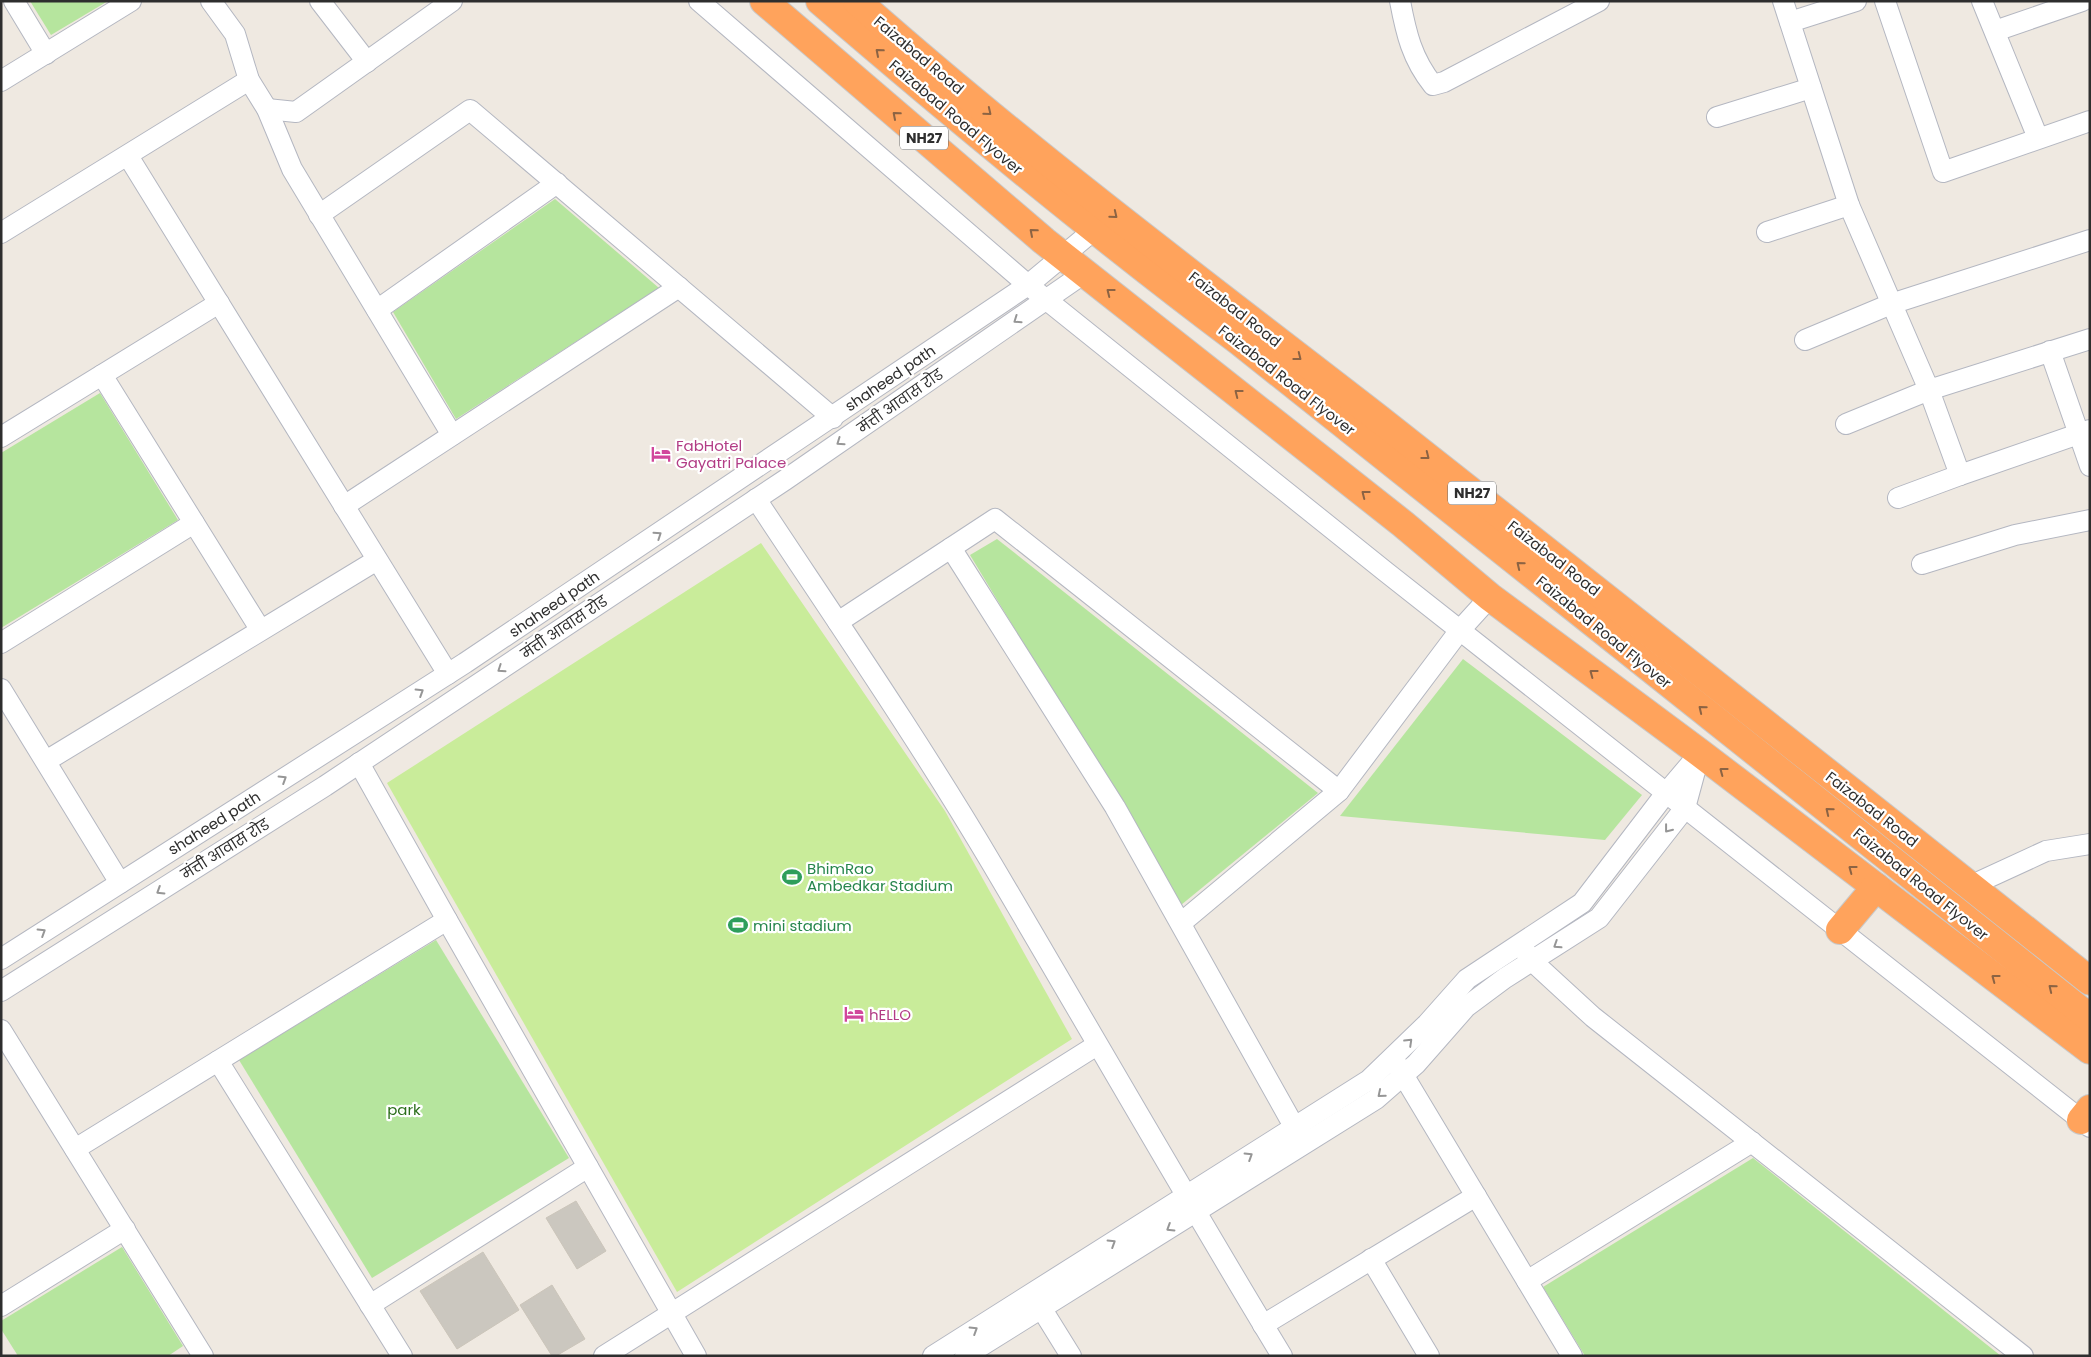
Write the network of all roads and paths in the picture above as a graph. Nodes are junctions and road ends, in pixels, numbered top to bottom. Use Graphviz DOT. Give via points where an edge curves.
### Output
graph roads {
  1 [pos="14,1"];
  2 [pos="132,1"];
  3 [pos="320,1"];
  4 [pos="452,1"];
  5 [pos="699,1"];
  6 [pos="764,1"];
  7 [pos="820,1"];
  8 [pos="857,1"];
  9 [pos="1400,1"];
  10 [pos="1599,1"];
  11 [pos="1783,1"];
  12 [pos="1856,1"];
  13 [pos="1885,1"];
  14 [pos="1982,1"];
  15 [pos="2082,1"];
  16 [pos="212,2"];
  17 [pos="1790,22"];
  18 [pos="1995,30"];
  19 [pos="46,54"];
  20 [pos="367,62"];
  21 [pos="249,80"];
  22 [pos="1,81"];
  23 [pos="1811,88"];
  24 [pos="267,109"];
  25 [pos="1717,118"];
  26 [pos="2090,121"];
  27 [pos="2038,138"];
  28 [pos="128,156"];
  29 [pos="557,183"];
  30 [pos="1849,205"];
  31 [pos="319,215"];
  32 [pos="1094,230"];
  33 [pos="1767,232"];
  34 [pos="1,233"];
  35 [pos="2090,240"];
  36 [pos="1115,248"];
  37 [pos="1062,254"];
  38 [pos="1086,272"];
  39 [pos="1028,285"];
  40 [pos="679,287"];
  41 [pos="1046,300"];
  42 [pos="219,303"];
  43 [pos="1891,304"];
  44 [pos="377,310"];
  45 [pos="2090,339"];
  46 [pos="1805,340"];
  47 [pos="2050,351"];
  48 [pos="102,375"];
  49 [pos="1929,390"];
  50 [pos="833,418"];
  51 [pos="1846,424"];
  52 [pos="2084,432"];
  53 [pos="452,435"];
  54 [pos="1,437"];
  55 [pos="2090,466"];
  56 [pos="1960,475"];
  57 [pos="1898,498"];
  58 [pos="756,500"];
  59 [pos="344,506"];
  60 [pos="2090,520"];
  61 [pos="194,523"];
  62 [pos="951,548"];
  63 [pos="628,555"];
  64 [pos="377,560"];
  65 [pos="1922,564"];
  66 [pos="641,576"];
  67 [pos="1490,597"];
  68 [pos="838,622"];
  69 [pos="260,629"];
  70 [pos="1460,630"];
  71 [pos="1,642"];
  72 [pos="448,674"];
  73 [pos="1,689"];
  74 [pos="1700,753"];
  75 [pos="46,761"];
  76 [pos="360,763"];
  77 [pos="1339,791"];
  78 [pos="1666,793"];
  79 [pos="1685,808"];
  80 [pos="2090,844"];
  81 [pos="120,883"];
  82 [pos="1970,886"];
  83 [pos="1876,887"];
  84 [pos="447,920"];
  85 [pos="1181,924"];
  86 [pos="1840,930"];
  87 [pos="1519,943"];
  88 [pos="1,959"];
  89 [pos="1532,961"];
  90 [pos="2090,981"];
  91 [pos="1,991"];
  92 [pos="2090,1018"];
  93 [pos="1,1030"];
  94 [pos="1097,1045"];
  95 [pos="2090,1050"];
  96 [pos="1392,1057"];
  97 [pos="218,1061"];
  98 [pos="1403,1075"];
  99 [pos="2087,1119"];
  100 [pos="1299,1136"];
  101 [pos="1752,1142"];
  102 [pos="75,1149"];
  103 [pos="588,1167"];
  104 [pos="1476,1196"];
  105 [pos="1190,1205"];
  106 [pos="125,1229"];
  107 [pos="1371,1259"];
  108 [pos="1527,1281"];
  109 [pos="1037,1301"];
  110 [pos="370,1305"];
  111 [pos="1,1306"];
  112 [pos="671,1314"];
  113 [pos="1263,1325"];
  114 [pos="197,1353"];
  115 [pos="402,1356"];
  116 [pos="604,1356"];
  117 [pos="696,1356"];
  118 [pos="933,1356"];
  119 [pos="965,1356"];
  120 [pos="1071,1356"];
  121 [pos="1282,1356"];
  122 [pos="1429,1356"];
  123 [pos="1572,1356"];
  124 [pos="2022,1356"];
  1 -- 19 [label="street"];
  2 -- 19 [label="street"];
  3 -- 20 [label="street"];
  4 -- 20 [label="street"];
  5 -- 39 [label="street"];
  37 -- 6 [label="highway, NH27, one-way"];
  32 -- 7 [label="highway, Faizabad Road Flyover, one-way"];
  8 -- 82 [label="highway, Faizabad Road / NH27, one-way" via="1112,214 1390,428"];
  9 -- 10 [label="street" via="1408,41 1421,70 1432,84 1444,82"];
  11 -- 17 [label="street"];
  12 -- 17 [label="street"];
  13 -- 27 [label="street" via="1943,172"];
  14 -- 18 [label="street"];
  15 -- 18 [label="street"];
  16 -- 21 [label="street" via="235,34"];
  17 -- 23 [label="street"];
  18 -- 27 [label="street"];
  19 -- 22 [label="street"];
  20 -- 24 [label="street" via="296,112"];
  21 -- 24 [label="street"];
  21 -- 28 [label="street"];
  23 -- 25 [label="street"];
  23 -- 30 [label="street"];
  24 -- 31 [label="street" via="292,169"];
  26 -- 27 [label="street"];
  28 -- 34 [label="street"];
  28 -- 42 [label="street"];
  29 -- 31 [label="street" via="470,110"];
  29 -- 40 [label="street"];
  29 -- 44 [label="street"];
  30 -- 33 [label="street"];
  30 -- 43 [label="street"];
  31 -- 44 [label="street"];
  32 -- 36 [label="highway"];
  32 -- 37 [label="street, shaheed path"];
  35 -- 43 [label="street"];
  36 -- 38 [label="highway, मंत्ती आवास रोड"];
  92 -- 36 [label="highway, Faizabad Road Flyover / NH27, one-way" via="1247,347"];
  37 -- 38 [label="highway, NH27"];
  37 -- 39 [label="street, shaheed path"];
  38 -- 41 [label="street, मंत्ती आवास रोड"];
  67 -- 38 [label="highway, one-way"];
  39 -- 41 [label="street"];
  39 -- 50 [label="street, shaheed path"];
  40 -- 50 [label="street"];
  40 -- 53 [label="street"];
  41 -- 58 [label="street, मंत्ती आवास रोड, one-way"];
  41 -- 70 [label="street"];
  42 -- 48 [label="street"];
  42 -- 59 [label="street"];
  43 -- 46 [label="street"];
  43 -- 49 [label="street"];
  44 -- 53 [label="street"];
  45 -- 47 [label="street"];
  47 -- 49 [label="street"];
  47 -- 52 [label="street"];
  48 -- 54 [label="street"];
  48 -- 61 [label="street"];
  49 -- 51 [label="street"];
  49 -- 56 [label="street"];
  63 -- 50 [label="street, shaheed path, one-way"];
  52 -- 55 [label="street"];
  52 -- 56 [label="street"];
  53 -- 59 [label="street"];
  56 -- 57 [label="street"];
  58 -- 66 [label="street, मंत्ती आवास रोड"];
  58 -- 68 [label="street"];
  59 -- 64 [label="street"];
  60 -- 65 [label="street" via="2015,535"];
  61 -- 69 [label="street"];
  61 -- 71 [label="street"];
  62 -- 68 [label="street"];
  62 -- 77 [label="street" via="995,519"];
  62 -- 85 [label="street" via="1115,807"];
  63 -- 66 [label="street"];
  63 -- 72 [label="street, shaheed path"];
  64 -- 69 [label="street"];
  64 -- 72 [label="street"];
  66 -- 76 [label="street, मंत्ती आवास रोड, one-way"];
  67 -- 70 [label="street"];
  74 -- 67 [label="highway, one-way"];
  68 -- 94 [label="street" via="991,862"];
  69 -- 75 [label="street"];
  70 -- 77 [label="street"];
  70 -- 78 [label="street"];
  81 -- 72 [label="street, shaheed path, one-way"];
  73 -- 75 [label="street"];
  74 -- 78 [label="street"];
  74 -- 79 [label="street"];
  83 -- 74 [label="highway, one-way"];
  75 -- 81 [label="street"];
  76 -- 84 [label="street"];
  76 -- 91 [label="street, मंत्ती आवास रोड, one-way"];
  77 -- 85 [label="street"];
  78 -- 79 [label="street"];
  78 -- 87 [label="street" via="1582,903"];
  79 -- 86 [label="street"];
  79 -- 89 [label="street, one-way" via="1599,918"];
  80 -- 82 [label="street" via="2046,851"];
  88 -- 81 [label="street, shaheed path, one-way"];
  82 -- 90 [label="highway, Faizabad Road / NH27"];
  83 -- 86 [label="highway"];
  95 -- 83 [label="highway, one-way"];
  84 -- 97 [label="street"];
  84 -- 103 [label="street"];
  85 -- 100 [label="street"];
  86 -- 99 [label="street"];
  87 -- 89 [label="street"];
  96 -- 87 [label="street, one-way" via="1467,979"];
  89 -- 98 [label="street" via="1466,1007"];
  89 -- 101 [label="street" via="1593,1017"];
  93 -- 102 [label="street"];
  94 -- 105 [label="street"];
  94 -- 112 [label="street"];
  96 -- 98 [label="street"];
  96 -- 100 [label="street" via="1369,1080"];
  97 -- 102 [label="street"];
  97 -- 110 [label="street"];
  98 -- 100 [label="street, one-way" via="1376,1099"];
  98 -- 104 [label="street"];
  100 -- 105 [label="street"];
  101 -- 108 [label="street"];
  101 -- 124 [label="street"];
  102 -- 106 [label="street"];
  103 -- 110 [label="street"];
  103 -- 112 [label="street"];
  104 -- 107 [label="street"];
  104 -- 108 [label="street"];
  105 -- 109 [label="street"];
  105 -- 113 [label="street"];
  106 -- 111 [label="street"];
  106 -- 114 [label="street"];
  107 -- 113 [label="street"];
  107 -- 122 [label="street"];
  108 -- 123 [label="street"];
  118 -- 109 [label="street, one-way"];
  109 -- 119 [label="street"];
  109 -- 120 [label="street"];
  110 -- 115 [label="street"];
  112 -- 116 [label="street"];
  112 -- 117 [label="street"];
  113 -- 121 [label="street"];
}
